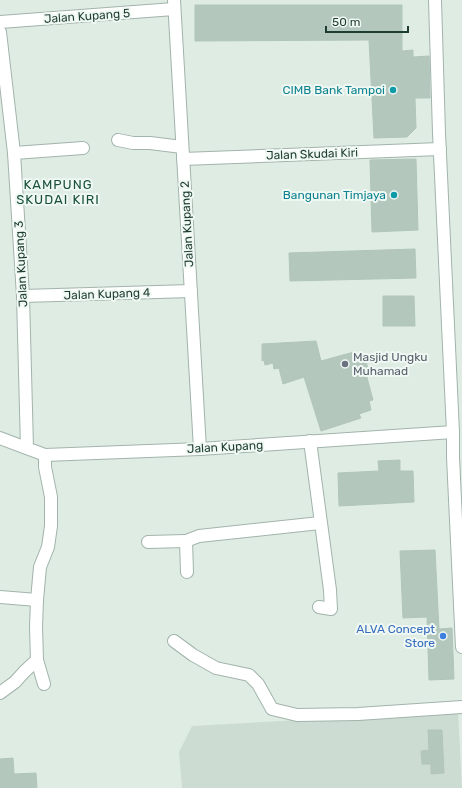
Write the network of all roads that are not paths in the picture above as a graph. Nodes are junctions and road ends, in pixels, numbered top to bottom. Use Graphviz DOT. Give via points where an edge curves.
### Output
graph roads {
  1 [pos="435,0"];
  2 [pos="174,5"];
  3 [pos="0,22"];
  4 [pos="0,32"];
  5 [pos="5,116"];
  6 [pos="118,140"];
  7 [pos="83,148"];
  8 [pos="440,149"];
  9 [pos="14,152"];
  10 [pos="183,153"];
  11 [pos="191,291"];
  12 [pos="23,296"];
  13 [pos="453,432"];
  14 [pos="2,442"];
  15 [pos="310,442"];
  16 [pos="27,448"];
  17 [pos="200,448"];
  18 [pos="44,455"];
  19 [pos="320,523"];
  20 [pos="186,541"];
  21 [pos="148,542"];
  22 [pos="187,572"];
  23 [pos="0,597"];
  24 [pos="37,600"];
  25 [pos="319,607"];
  26 [pos="174,641"];
  27 [pos="462,646"];
  28 [pos="37,660"];
  29 [pos="44,684"];
  30 [pos="0,693"];
  31 [pos="462,707"];
  1 -- 8 [label="street"];
  2 -- 3 [label="street, Jalan Kupang 5"];
  2 -- 10 [label="street, Jalan Kupang 2"];
  4 -- 5 [label="street, Jalan Kupang 3"];
  5 -- 9 [label="street, Jalan Kupang 3"];
  6 -- 10 [label="street, Jalan Skudai Kiri" via="150,143"];
  7 -- 9 [label="street"];
  8 -- 10 [label="street, Jalan Skudai Kiri"];
  8 -- 13 [label="street"];
  9 -- 12 [label="street, Jalan Kupang 3"];
  10 -- 11 [label="street, Jalan Kupang 2"];
  11 -- 12 [label="street, Jalan Kupang 4"];
  11 -- 17 [label="street, Jalan Kupang 2"];
  12 -- 16 [label="street, Jalan Kupang 3"];
  13 -- 15 [label="street, Jalan Kupang"];
  13 -- 27 [label="street"];
  14 -- 16 [label="street, Jalan Kupang"];
  15 -- 17 [label="street, Jalan Kupang"];
  15 -- 19 [label="street"];
  16 -- 18 [label="street, Jalan Kupang"];
  17 -- 18 [label="street, Jalan Kupang"];
  18 -- 24 [label="street" via="51,497 51,526 48,547 40,567"];
  19 -- 20 [label="street" via="199,536"];
  19 -- 25 [label="street" via="331,609"];
  20 -- 21 [label="street"];
  20 -- 22 [label="street"];
  23 -- 24 [label="street"];
  24 -- 28 [label="street"];
  26 -- 31 [label="street" via="216,668 249,675 258,684 272,709 297,715"];
  28 -- 29 [label="street"];
  28 -- 30 [label="street"];
}
